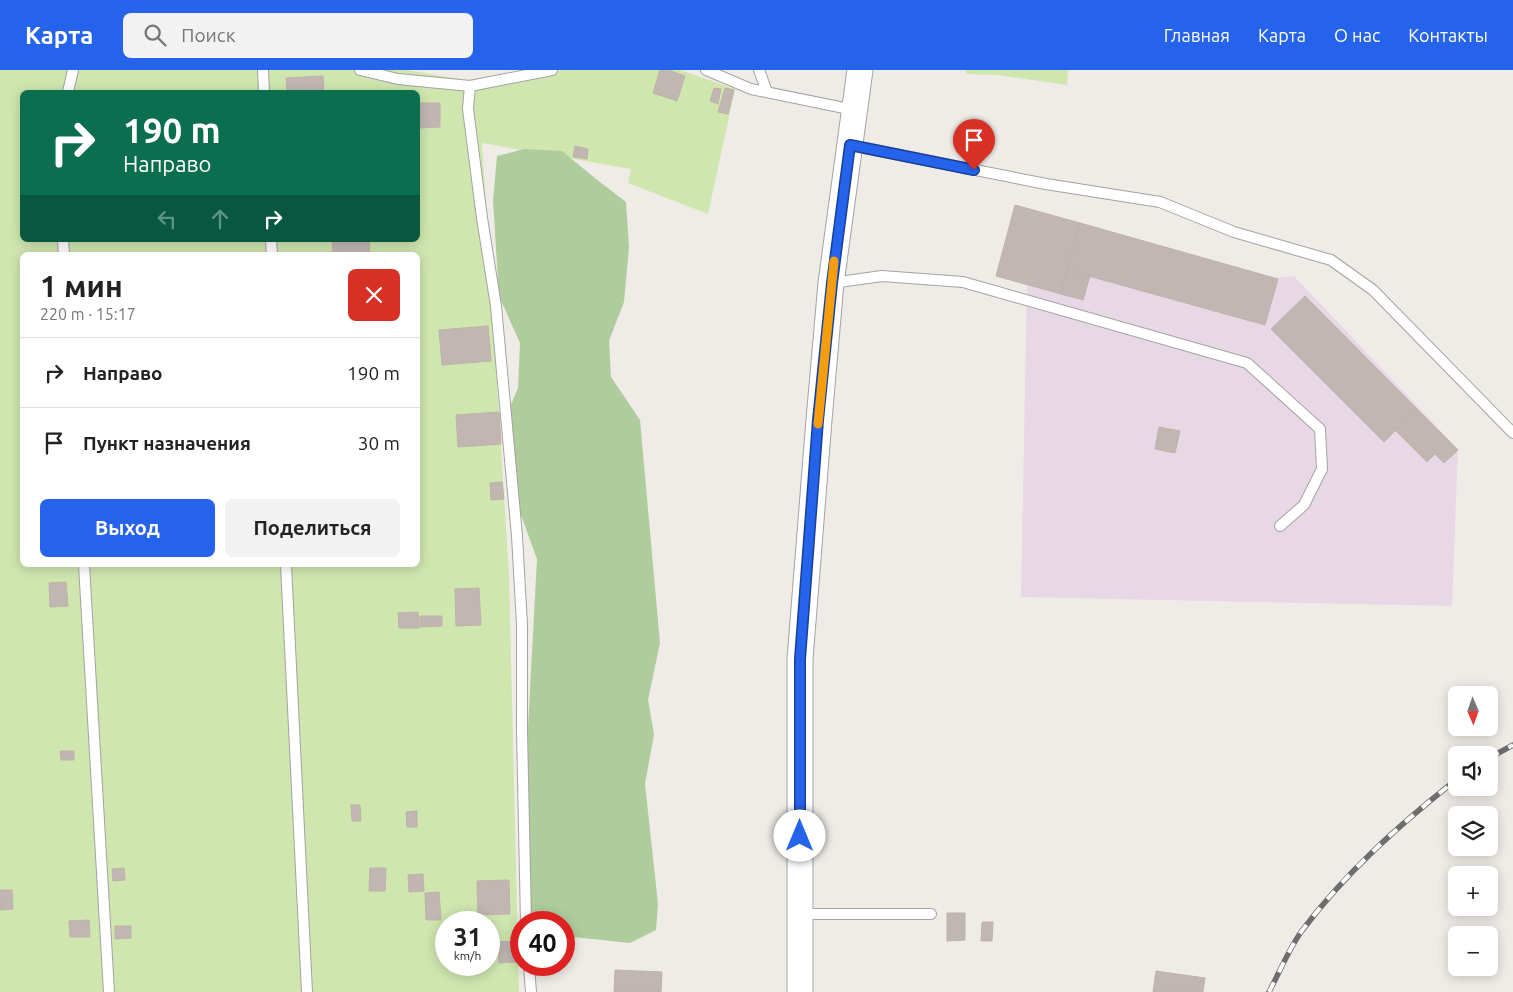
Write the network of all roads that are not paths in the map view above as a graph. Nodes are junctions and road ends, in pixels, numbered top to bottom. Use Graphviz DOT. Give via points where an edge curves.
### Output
graph roads {
  1 [pos="73,70"];
  2 [pos="263,70"];
  3 [pos="360,70"];
  4 [pos="552,70"];
  5 [pos="706,70"];
  6 [pos="759,70"];
  7 [pos="860,70"];
  8 [pos="470,86"];
  9 [pos="68,90"];
  10 [pos="264,90"];
  11 [pos="768,92"];
  12 [pos="854,110"];
  13 [pos="850,145"];
  14 [pos="832,283"];
  15 [pos="1513,433"];
  16 [pos="1280,526"];
  17 [pos="84,567"];
  18 [pos="286,567"];
  19 [pos="526,911"];
  20 [pos="800,914"];
  21 [pos="932,914"];
  22 [pos="529,976"];
  23 [pos="109,992"];
  24 [pos="306,992"];
  25 [pos="530,992"];
  26 [pos="800,992"];
  1 -- 9 [label="lane"];
  2 -- 10 [label="lane"];
  3 -- 8 [label="lane" via="398,79"];
  4 -- 8 [label="lane"];
  5 -- 11 [label="lane" via="751,89"];
  6 -- 11 [label="lane"];
  7 -- 12 [label="street"];
  8 -- 19 [label="lane" via="468,109 496,306 517,536 522,625"];
  11 -- 12 [label="lane"];
  12 -- 13 [label="street"];
  13 -- 14 [label="street"];
  13 -- 15 [label="lane" via="1046,184 1160,202 1234,232 1331,260 1373,290"];
  14 -- 16 [label="lane" via="882,276 963,282 1246,363 1320,429 1322,469 1304,506"];
  14 -- 20 [label="street" via="800,659"];
  17 -- 23 [label="lane"];
  18 -- 24 [label="lane"];
  20 -- 21 [label="lane"];
  20 -- 26 [label="street"];
  22 -- 25 [label="lane"];
}
